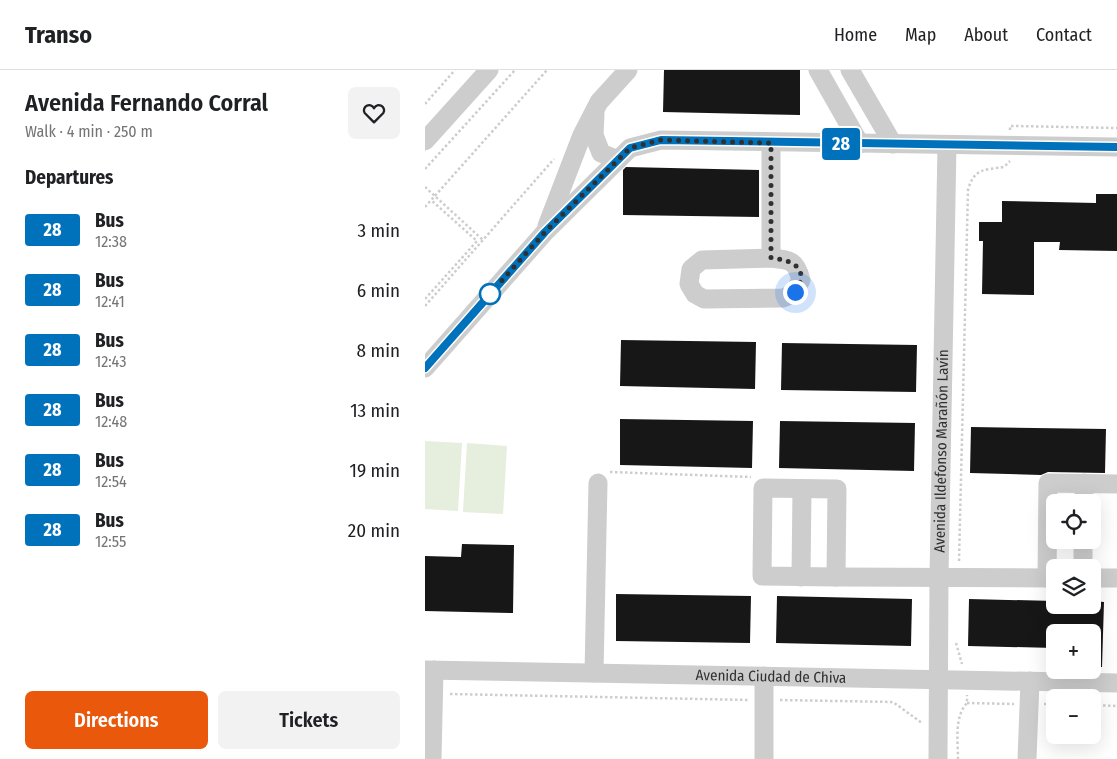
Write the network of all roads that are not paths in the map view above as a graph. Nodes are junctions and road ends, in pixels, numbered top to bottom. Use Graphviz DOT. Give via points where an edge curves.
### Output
graph roads {
  1 [pos="489,70"];
  2 [pos="628,70"];
  3 [pos="818,70"];
  4 [pos="850,70"];
  5 [pos="595,111"];
  6 [pos="425,141"];
  7 [pos="771,143"];
  8 [pos="860,144"];
  9 [pos="893,144"];
  10 [pos="947,145"];
  11 [pos="1117,147"];
  12 [pos="624,154"];
  13 [pos="545,232"];
  14 [pos="771,258"];
  15 [pos="425,368"];
  16 [pos="598,482"];
  17 [pos="1084,483"];
  18 [pos="1117,484"];
  19 [pos="802,489"];
  20 [pos="1083,494"];
  21 [pos="1050,559"];
  22 [pos="801,577"];
  23 [pos="836,577"];
  24 [pos="939,578"];
  25 [pos="1046,578"];
  26 [pos="1101,578"];
  27 [pos="1117,578"];
  28 [pos="429,670"];
  29 [pos="593,673"];
  30 [pos="765,676"];
  31 [pos="938,679"];
  32 [pos="1030,681"];
  33 [pos="1117,683"];
  34 [pos="432,759"];
  35 [pos="764,759"];
  36 [pos="938,759"];
  37 [pos="1027,759"];
  1 -- 6 [label="street"];
  2 -- 5 [label="street" via="599,102"];
  3 -- 8 [label="street"];
  4 -- 9 [label="street"];
  5 -- 12 [label="street" via="594,135 601,153"];
  5 -- 13 [label="street" via="582,135"];
  7 -- 8 [label="street"];
  7 -- 12 [label="street" via="661,140"];
  7 -- 14 [label="street"];
  8 -- 9 [label="street"];
  9 -- 10 [label="street"];
  10 -- 11 [label="street"];
  10 -- 24 [label="street, Avenida Ildefonso Marañón Lavín"];
  12 -- 13 [label="street"];
  13 -- 15 [label="street"];
  14 -- 14 [label="street" via="702,260 691,269 689,284 695,294 704,299 783,298 793,294 801,280 798,268 788,260"];
  16 -- 29 [label="street"];
  17 -- 18 [label="street"];
  17 -- 20 [label="street"];
  17 -- 21 [label="street" via="1048,483"];
  19 -- 22 [label="street"];
  19 -- 22 [label="street" via="763,488 762,576"];
  19 -- 23 [label="street" via="837,489"];
  22 -- 23 [label="street"];
  23 -- 24 [label="street"];
  24 -- 25 [label="street"];
  24 -- 31 [label="street, Avenida Ildefonso Marañón Lavín"];
  26 -- 27 [label="street"];
  28 -- 29 [label="street, Avenida Ciudad de Chiva"];
  28 -- 34 [label="street"];
  29 -- 30 [label="street, Avenida Ciudad de Chiva"];
  30 -- 31 [label="street, Avenida Ciudad de Chiva"];
  30 -- 35 [label="street"];
  31 -- 32 [label="street, Avenida Ciudad de Chiva"];
  31 -- 36 [label="street, Avenida Ildefonso Marañón Lavín"];
  32 -- 33 [label="street, Avenida Ciudad de Chiva"];
  32 -- 37 [label="street"];
}
